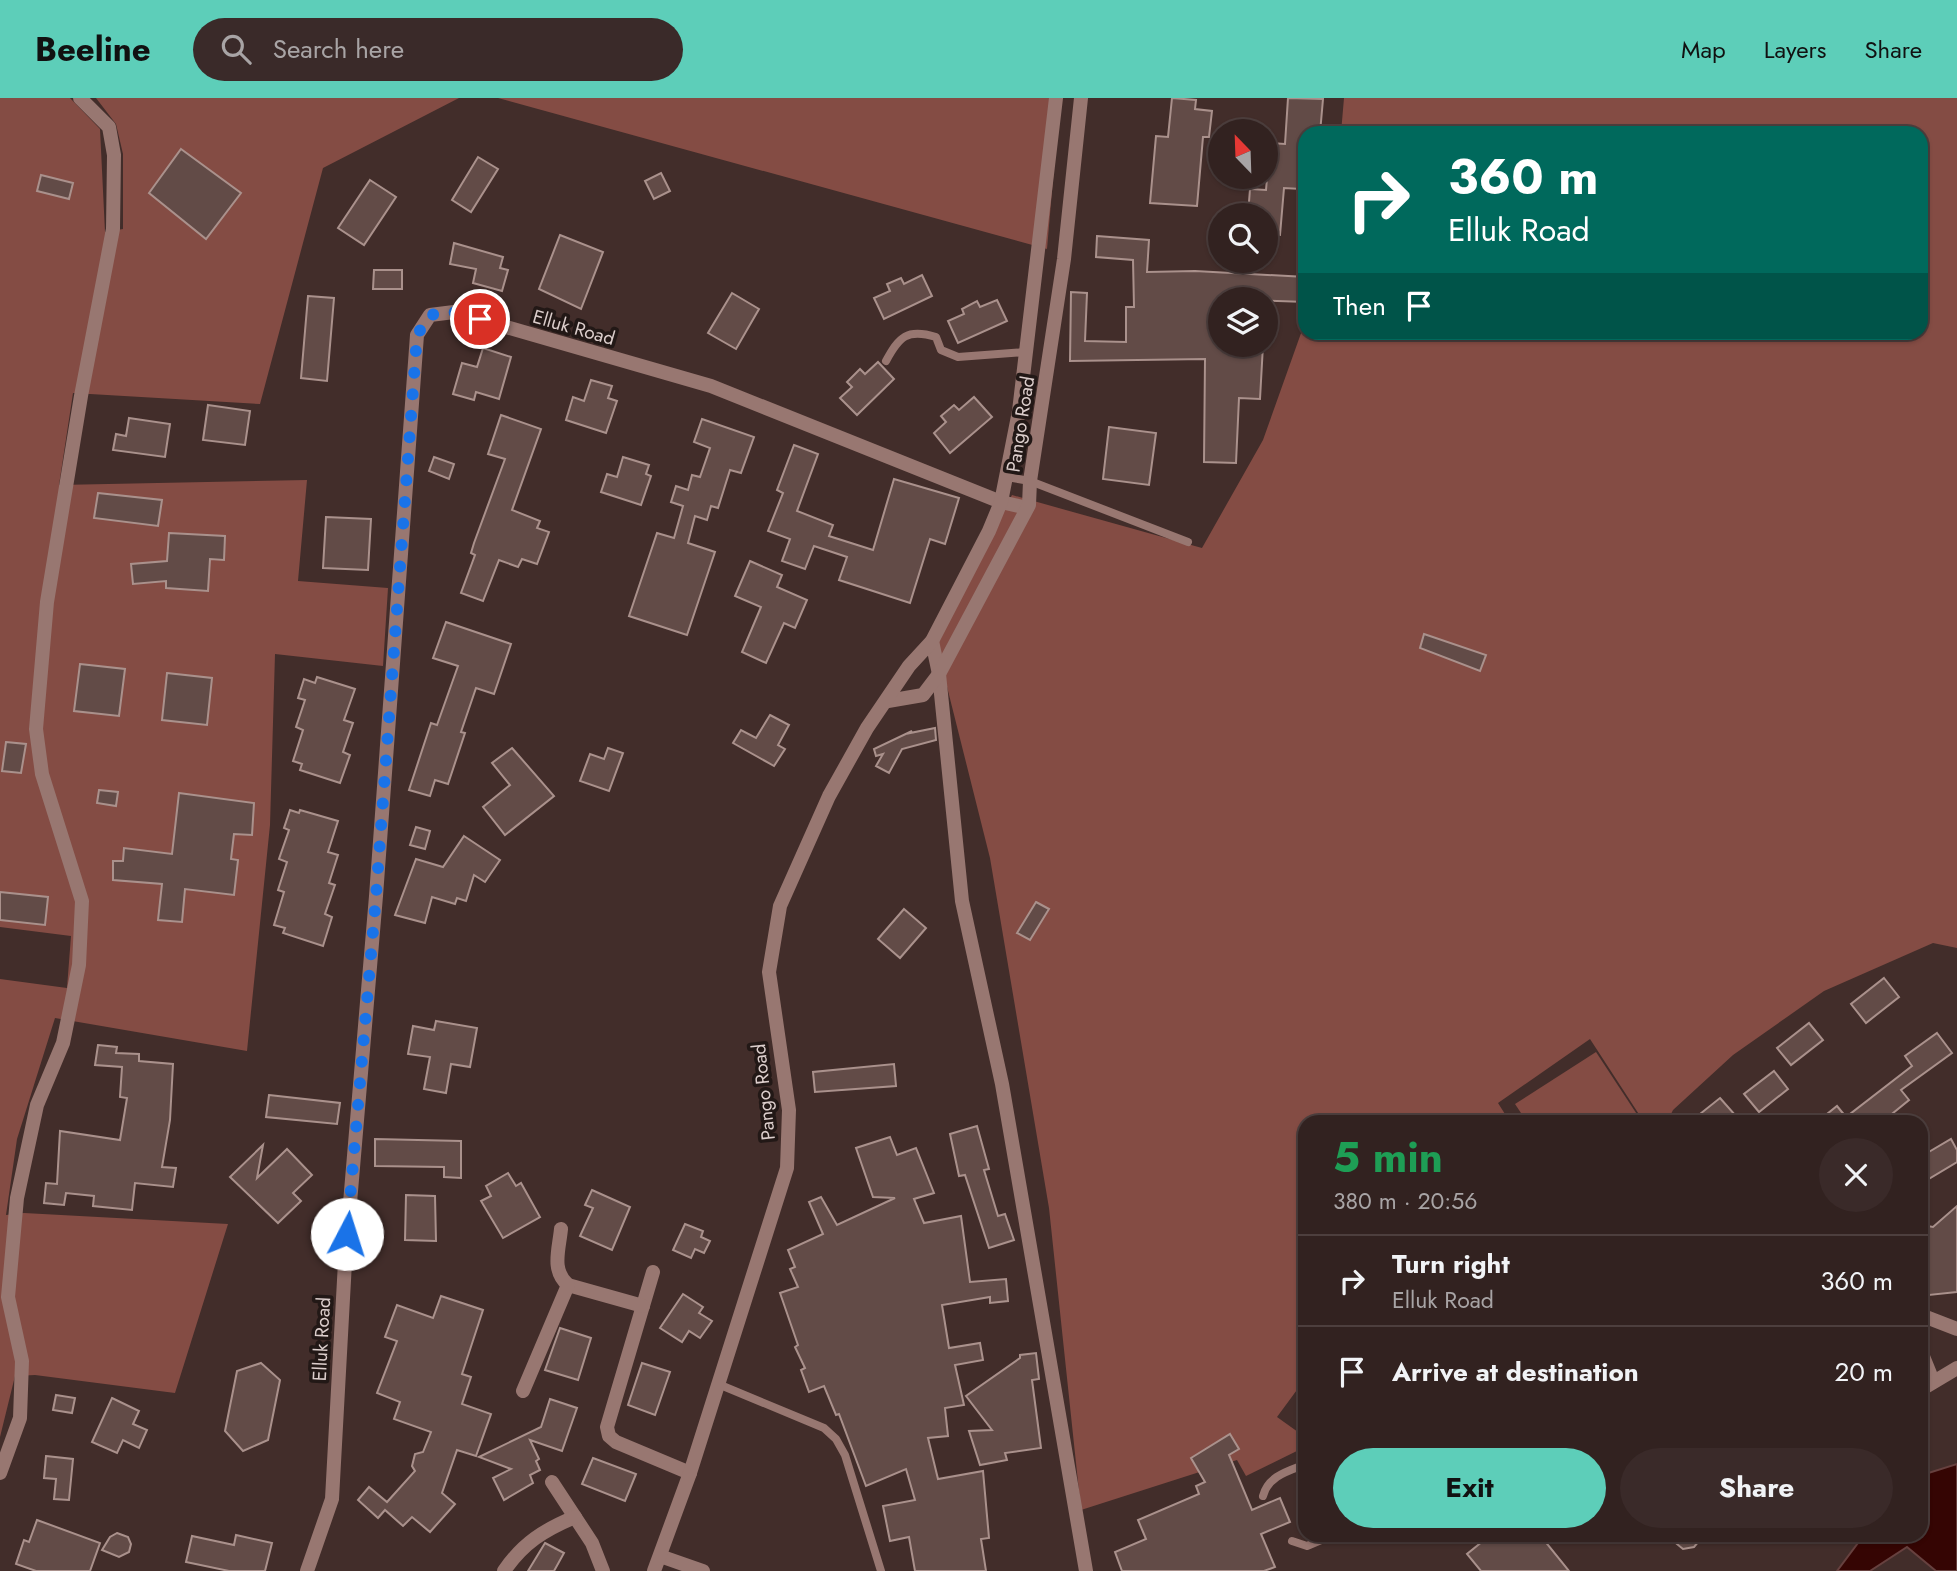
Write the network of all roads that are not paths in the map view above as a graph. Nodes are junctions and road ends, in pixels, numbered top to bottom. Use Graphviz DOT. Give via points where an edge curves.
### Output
graph roads {
  1 [pos="80,98"];
  2 [pos="1056,98"];
  3 [pos="1081,98"];
  4 [pos="1026,352"];
  5 [pos="886,361"];
  6 [pos="1007,477"];
  7 [pos="1030,481"];
  8 [pos="1001,502"];
  9 [pos="1027,508"];
  10 [pos="1188,542"];
  11 [pos="932,641"];
  12 [pos="939,674"];
  13 [pos="888,701"];
  14 [pos="561,1229"];
  15 [pos="653,1272"];
  16 [pos="568,1285"];
  17 [pos="643,1306"];
  18 [pos="1928,1318"];
  19 [pos="1957,1329"];
  20 [pos="1957,1368"];
  21 [pos="718,1384"];
  22 [pos="1928,1384"];
  23 [pos="523,1391"];
  24 [pos="1298,1467"];
  25 [pos="0,1473"];
  26 [pos="690,1473"];
  27 [pos="552,1482"];
  28 [pos="1263,1496"];
  29 [pos="575,1517"];
  30 [pos="1292,1541"];
  31 [pos="1316,1542"];
  32 [pos="660,1556"];
  33 [pos="307,1571"];
  34 [pos="504,1571"];
  35 [pos="603,1571"];
  36 [pos="654,1571"];
  37 [pos="703,1571"];
  38 [pos="881,1571"];
  39 [pos="1086,1571"];
  1 -- 25 [label="street" via="109,127 114,155 113,229 47,602 36,730 42,775 82,901 79,965 63,1043 37,1105 17,1198 8,1297 22,1361 20,1418"];
  2 -- 4 [label="street, Pango Road"];
  3 -- 7 [label="street, Pango Road"];
  4 -- 5 [label="lane" via="958,357 941,350 936,337 923,333 897,341"];
  4 -- 6 [label="street, Pango Road"];
  6 -- 7 [label="lane"];
  6 -- 8 [label="street, Pango Road"];
  7 -- 9 [label="street, Pango Road"];
  7 -- 10 [label="lane"];
  8 -- 9 [label="street, Elluk Road"];
  8 -- 11 [label="street, Pango Road"];
  8 -- 33 [label="street, Elluk Road" via="711,386 454,312 430,315 417,335 345,1262 332,1499"];
  9 -- 12 [label="street, Pango Road"];
  11 -- 12 [label="street"];
  11 -- 13 [label="street, Pango Road" via="909,666"];
  12 -- 13 [label="street, Pango Road" via="923,695"];
  12 -- 39 [label="street" via="962,901 1002,1084"];
  13 -- 21 [label="street, Pango Road" via="867,728 829,796 780,906 769,972 789,1110 787,1168"];
  14 -- 16 [label="street" via="556,1268"];
  15 -- 17 [label="street"];
  16 -- 17 [label="street"];
  16 -- 23 [label="street"];
  17 -- 26 [label="street" via="607,1427 609,1436"];
  18 -- 19 [label="street"];
  20 -- 22 [label="street"];
  21 -- 26 [label="street, Pango Road"];
  21 -- 38 [label="lane" via="824,1428 836,1439"];
  24 -- 28 [label="lane" via="1277,1476 1265,1486"];
  26 -- 32 [label="street, Pango Road"];
  27 -- 29 [label="street"];
  29 -- 34 [label="street" via="544,1530 518,1550"];
  29 -- 35 [label="street" via="592,1542"];
  30 -- 31 [label="lane" via="1307,1546"];
  32 -- 36 [label="street, Pango Road"];
  32 -- 37 [label="street"];
}
